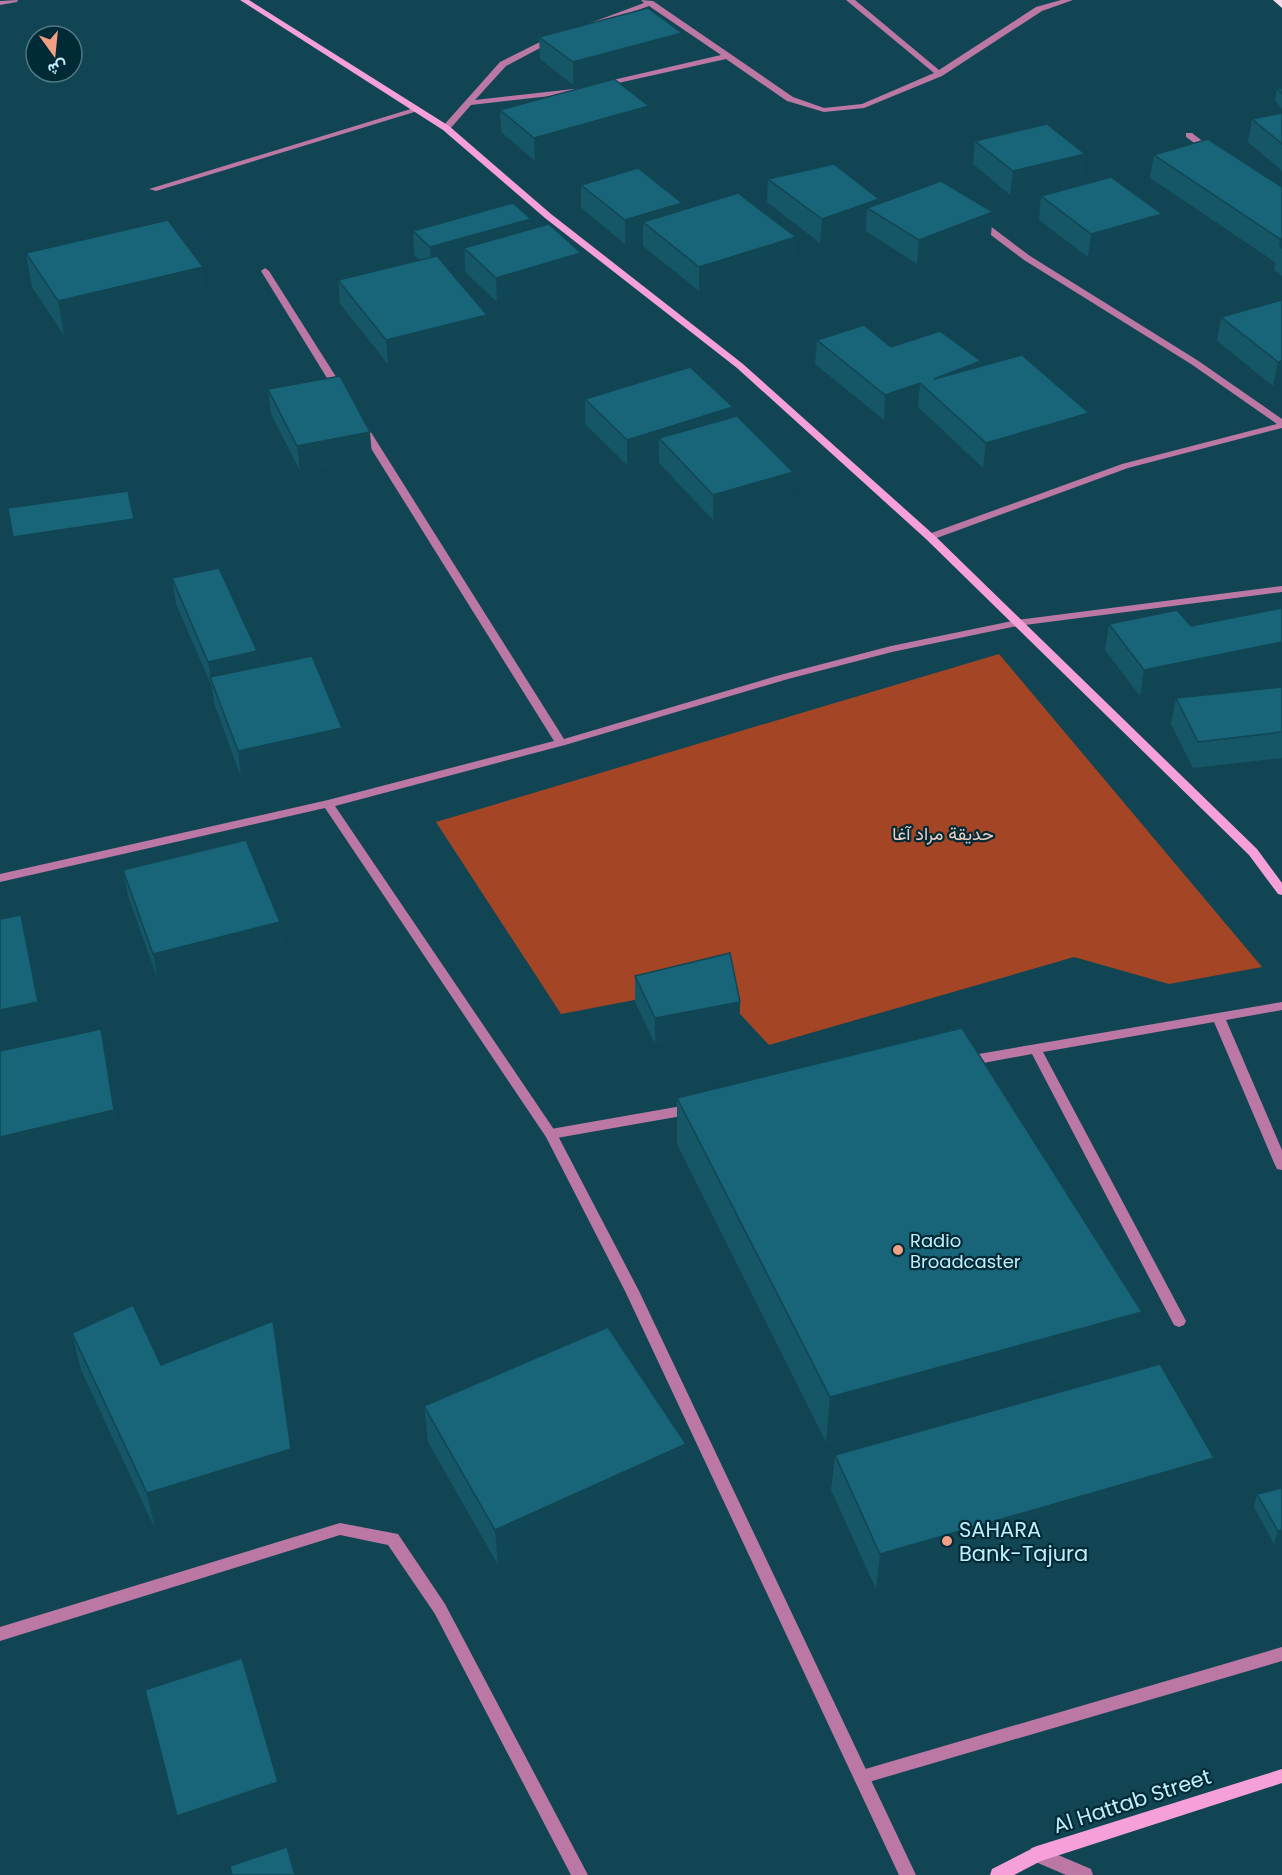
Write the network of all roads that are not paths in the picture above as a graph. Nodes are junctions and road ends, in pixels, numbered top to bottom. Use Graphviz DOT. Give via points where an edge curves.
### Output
graph roads {
  1 [pos="14,0"];
  2 [pos="244,0"];
  3 [pos="850,0"];
  4 [pos="1069,0"];
  5 [pos="1278,0"];
  6 [pos="648,2"];
  7 [pos="0,3"];
  8 [pos="1282,5"];
  9 [pos="578,29"];
  10 [pos="558,37"];
  11 [pos="727,56"];
  12 [pos="939,74"];
  13 [pos="469,103"];
  14 [pos="417,110"];
  15 [pos="446,128"];
  16 [pos="1189,135"];
  17 [pos="1217,155"];
  18 [pos="153,189"];
  19 [pos="982,224"];
  20 [pos="265,271"];
  21 [pos="347,401"];
  22 [pos="353,411"];
  23 [pos="1282,424"];
  24 [pos="930,537"];
  25 [pos="1282,589"];
  26 [pos="1017,623"];
  27 [pos="561,743"];
  28 [pos="328,804"];
  29 [pos="0,878"];
  30 [pos="1282,891"];
  31 [pos="1282,1006"];
  32 [pos="1218,1017"];
  33 [pos="1035,1049"];
  34 [pos="952,1064"];
  35 [pos="705,1107"];
  36 [pos="552,1134"];
  37 [pos="1282,1165"];
  38 [pos="1179,1321"];
  39 [pos="0,1634"];
  40 [pos="1282,1654"];
  41 [pos="1282,1776"];
  42 [pos="862,1777"];
  43 [pos="1037,1854"];
  44 [pos="580,1875"];
  45 [pos="908,1875"];
  46 [pos="998,1875"];
  47 [pos="1084,1875"];
  1 -- 7 [label="street"];
  2 -- 14 [label="street"];
  3 -- 12 [label="street"];
  4 -- 12 [label="street" via="1039,9"];
  5 -- 8 [label="main road"];
  6 -- 9 [label="street"];
  6 -- 11 [label="street"];
  10 -- 13 [label="street" via="503,64"];
  11 -- 12 [label="street" via="790,99 824,110 864,106"];
  11 -- 13 [label="street" via="582,90"];
  13 -- 15 [label="street"];
  14 -- 15 [label="street"];
  14 -- 18 [label="street"];
  15 -- 24 [label="street" via="548,216 740,366"];
  16 -- 17 [label="street"];
  19 -- 23 [label="street" via="1027,258 1194,362"];
  20 -- 21 [label="street"];
  22 -- 27 [label="street"];
  23 -- 24 [label="street" via="1125,466"];
  24 -- 26 [label="street"];
  25 -- 26 [label="street"];
  26 -- 27 [label="street" via="806,671"];
  26 -- 30 [label="street" via="1253,852"];
  27 -- 28 [label="street"];
  28 -- 29 [label="street"];
  28 -- 36 [label="street"];
  31 -- 32 [label="street"];
  32 -- 33 [label="street"];
  32 -- 37 [label="street"];
  33 -- 34 [label="street"];
  33 -- 38 [label="street"];
  35 -- 36 [label="street"];
  36 -- 42 [label="street" via="632,1291"];
  39 -- 44 [label="street" via="340,1529 393,1539 440,1609"];
  40 -- 42 [label="street"];
  41 -- 43 [label="street, Al Hattab Street"];
  42 -- 45 [label="street"];
  43 -- 46 [label="street, Al Hattab Street"];
  43 -- 47 [label="street"];
}
